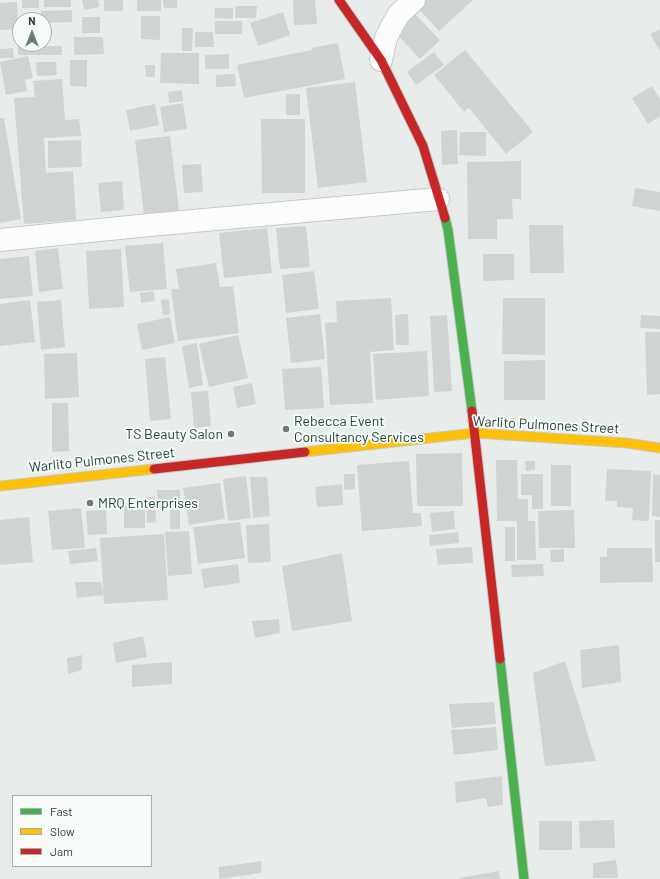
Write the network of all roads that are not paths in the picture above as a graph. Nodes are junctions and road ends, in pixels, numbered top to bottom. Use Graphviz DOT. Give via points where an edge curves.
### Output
graph roads {
  1 [pos="339,0"];
  2 [pos="414,0"];
  3 [pos="381,60"];
  4 [pos="438,199"];
  5 [pos="0,240"];
  6 [pos="475,433"];
  7 [pos="660,448"];
  8 [pos="0,486"];
  9 [pos="524,879"];
  1 -- 3 [label="street"];
  2 -- 3 [label="street" via="399,14 392,26 386,38"];
  3 -- 4 [label="street" via="423,146"];
  4 -- 5 [label="street"];
  4 -- 6 [label="street" via="448,230"];
  6 -- 7 [label="street, Warlito Pulmones Street" via="627,443"];
  6 -- 8 [label="street, Warlito Pulmones Street"];
  6 -- 9 [label="street"];
}
